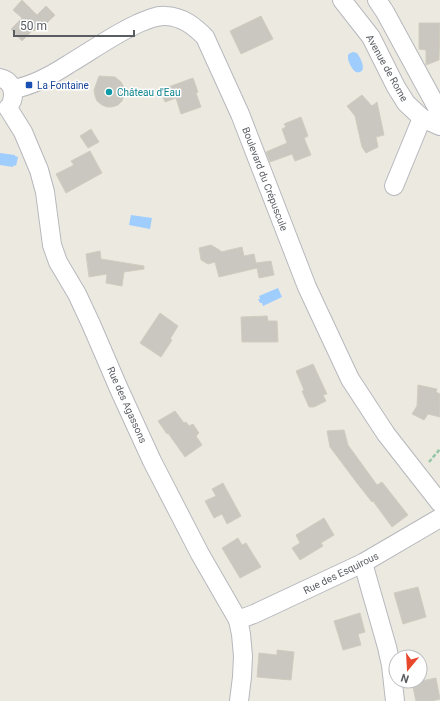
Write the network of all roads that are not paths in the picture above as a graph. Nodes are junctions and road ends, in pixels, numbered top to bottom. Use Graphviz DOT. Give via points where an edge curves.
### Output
graph roads {
  1 [pos="342,0"];
  2 [pos="377,0"];
  3 [pos="7,84"];
  4 [pos="4,110"];
  5 [pos="440,113"];
  6 [pos="422,118"];
  7 [pos="440,126"];
  8 [pos="394,186"];
  9 [pos="440,503"];
  10 [pos="440,518"];
  11 [pos="363,563"];
  12 [pos="238,620"];
  13 [pos="239,701"];
  14 [pos="395,701"];
  1 -- 6 [label="street, Avenue de Rome" via="372,37 406,103"];
  2 -- 5 [label="street"];
  3 -- 4 [label="street" via="14,96 12,103"];
  3 -- 9 [label="street, Boulevard du Crépuscule" via="18,89 37,82 127,28 156,16 181,19 206,37 240,114 308,287 350,379 386,434"];
  4 -- 12 [label="street, Rue des Agassons" via="23,132 39,170 45,192 52,245 58,262 92,324 152,461 200,554"];
  6 -- 7 [label="street, Avenue de Rome"];
  6 -- 8 [label="street"];
  10 -- 11 [label="street, Rue des Esquirous"];
  11 -- 12 [label="street, Rue des Esquirous"];
  11 -- 14 [label="street" via="387,647"];
  12 -- 13 [label="street, Rue des Agassons" via="242,656"];
}
